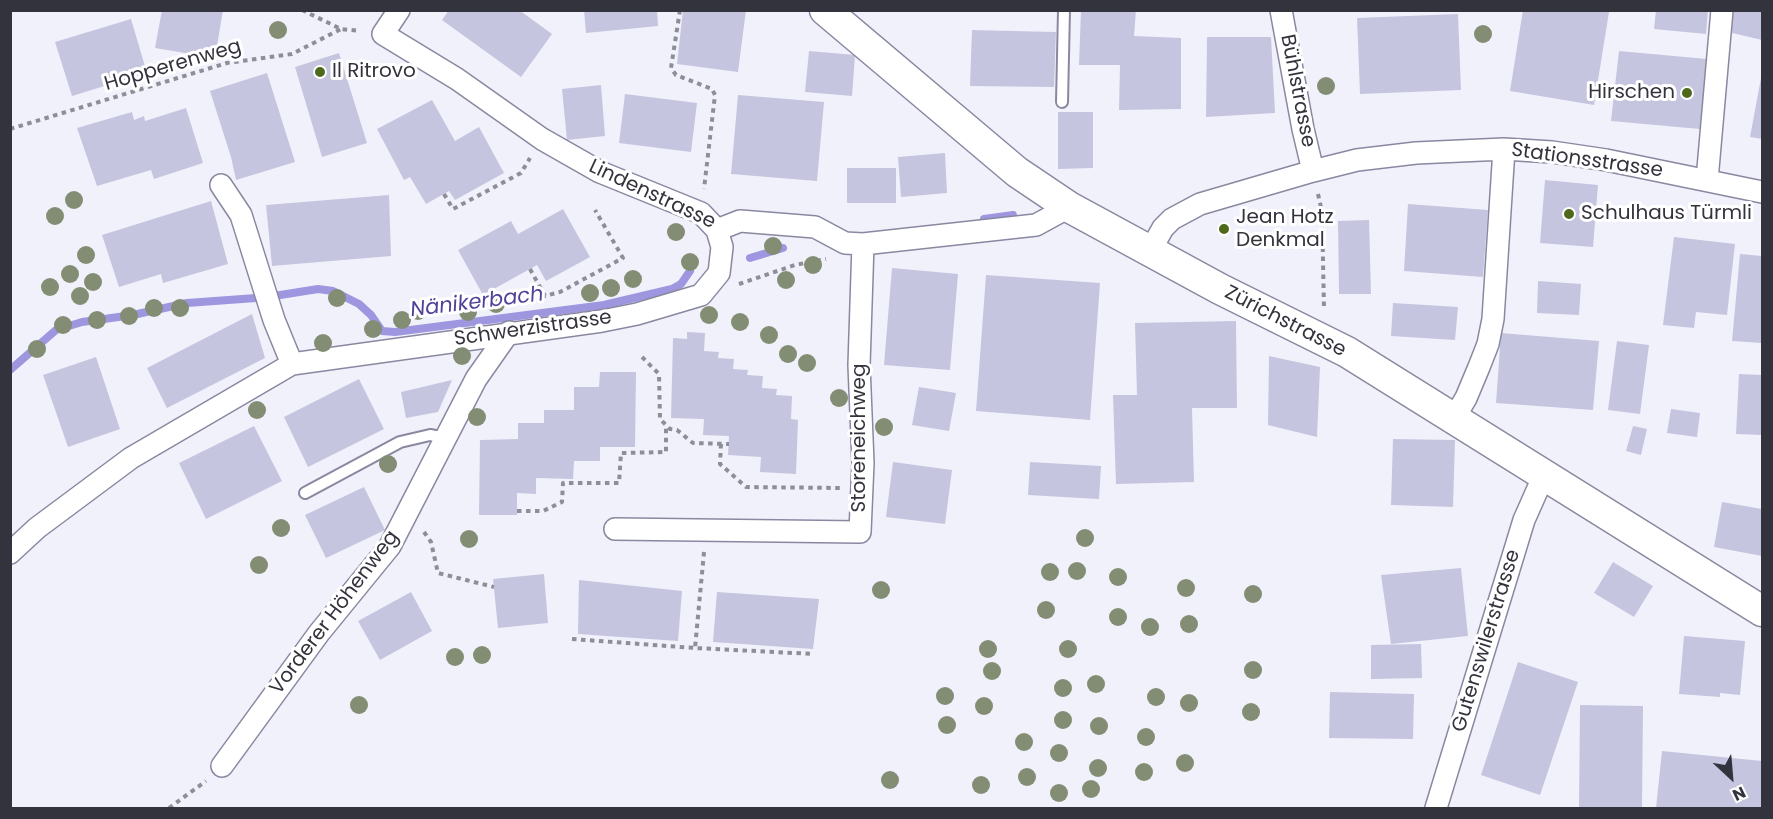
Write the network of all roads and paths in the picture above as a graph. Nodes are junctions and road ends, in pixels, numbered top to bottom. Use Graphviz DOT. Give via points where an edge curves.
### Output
graph roads {
  1 [pos="302,10"];
  2 [pos="399,10"];
  3 [pos="680,10"];
  4 [pos="1064,10"];
  5 [pos="1281,10"];
  6 [pos="1722,10"];
  7 [pos="835,13"];
  8 [pos="341,29"];
  9 [pos="383,34"];
  10 [pos="1062,102"];
  11 [pos="10,129"];
  12 [pos="542,139"];
  13 [pos="1504,149"];
  14 [pos="1313,171"];
  15 [pos="1707,180"];
  16 [pos="221,185"];
  17 [pos="1762,192"];
  18 [pos="444,194"];
  19 [pos="1069,207"];
  20 [pos="595,210"];
  21 [pos="701,213"];
  22 [pos="717,230"];
  23 [pos="863,249"];
  24 [pos="1150,251"];
  25 [pos="530,269"];
  26 [pos="717,276"];
  27 [pos="1324,313"];
  28 [pos="509,332"];
  29 [pos="642,357"];
  30 [pos="292,364"];
  31 [pos="1454,418"];
  32 [pos="666,425"];
  33 [pos="446,438"];
  34 [pos="721,444"];
  35 [pos="729,444"];
  36 [pos="1544,475"];
  37 [pos="861,488"];
  38 [pos="305,493"];
  39 [pos="517,511"];
  40 [pos="615,529"];
  41 [pos="706,530"];
  42 [pos="432,547"];
  43 [pos="10,553"];
  44 [pos="494,587"];
  45 [pos="1762,611"];
  46 [pos="572,639"];
  47 [pos="695,648"];
  48 [pos="814,654"];
  49 [pos="222,766"];
  50 [pos="169,808"];
  51 [pos="1436,808"];
  1 -- 8 [label="path"];
  2 -- 9 [label="street"];
  3 -- 21 [label="path" via="671,68 676,75 712,89 715,95"];
  4 -- 10 [label="lane"];
  5 -- 14 [label="street, Bühlstrasse"];
  6 -- 15 [label="street"];
  7 -- 19 [label="main road, Zürichstrasse" via="1017,172"];
  8 -- 9 [label="path"];
  8 -- 11 [label="path, Hopperenweg" via="292,54 227,63"];
  9 -- 12 [label="street, Lindenstrasse" via="457,79"];
  12 -- 18 [label="path" via="521,173 453,209"];
  12 -- 21 [label="street, Lindenstrasse" via="600,172"];
  13 -- 14 [label="street, Stationsstrasse" via="1416,153 1357,160"];
  13 -- 15 [label="street, Stationsstrasse" via="1606,160"];
  13 -- 31 [label="street" via="1493,319 1479,367"];
  14 -- 24 [label="street, Stationsstrasse" via="1184,211 1163,228"];
  14 -- 27 [label="path" via="1322,212"];
  15 -- 17 [label="street, Stationsstrasse"];
  16 -- 30 [label="street" via="241,215"];
  19 -- 23 [label="street, Lindenstrasse" via="1036,225"];
  19 -- 24 [label="main road, Zürichstrasse"];
  20 -- 25 [label="path" via="623,258 545,296"];
  21 -- 22 [label="street, Lindenstrasse"];
  22 -- 23 [label="street, Lindenstrasse" via="740,221 815,227"];
  22 -- 26 [label="street" via="722,247"];
  23 -- 26 [label="path" via="795,265 746,283 735,284"];
  23 -- 37 [label="street, Storeneichweg" via="859,365"];
  24 -- 31 [label="main road, Zürichstrasse" via="1347,352"];
  26 -- 28 [label="street, Schwerzistrasse" via="702,295 670,306 607,320"];
  28 -- 30 [label="street, Schwerzistrasse"];
  28 -- 33 [label="street, Vorderer Höhenweg" via="476,379"];
  29 -- 32 [label="path" via="659,374 660,419"];
  30 -- 43 [label="street, Schwerzistrasse" via="131,458"];
  31 -- 36 [label="main road, Zürichstrasse"];
  32 -- 34 [label="path" via="693,443"];
  32 -- 39 [label="path" via="666,452 621,453 619,483 563,483 561,502 543,511"];
  33 -- 38 [label="lane" via="430,435 400,442"];
  33 -- 49 [label="street, Vorderer Höhenweg" via="390,546 319,633"];
  34 -- 35 [label="path"];
  34 -- 37 [label="path" via="720,464 746,487"];
  36 -- 45 [label="main road, Zürichstrasse"];
  36 -- 51 [label="street, Gutenswilerstrasse" via="1524,520"];
  37 -- 41 [label="street, Storeneichweg" via="860,532"];
  40 -- 41 [label="street, Storeneichweg"];
  41 -- 47 [label="path"];
  42 -- 44 [label="path" via="438,573"];
  46 -- 47 [label="path"];
  47 -- 48 [label="path"];
  49 -- 50 [label="path"];
}
